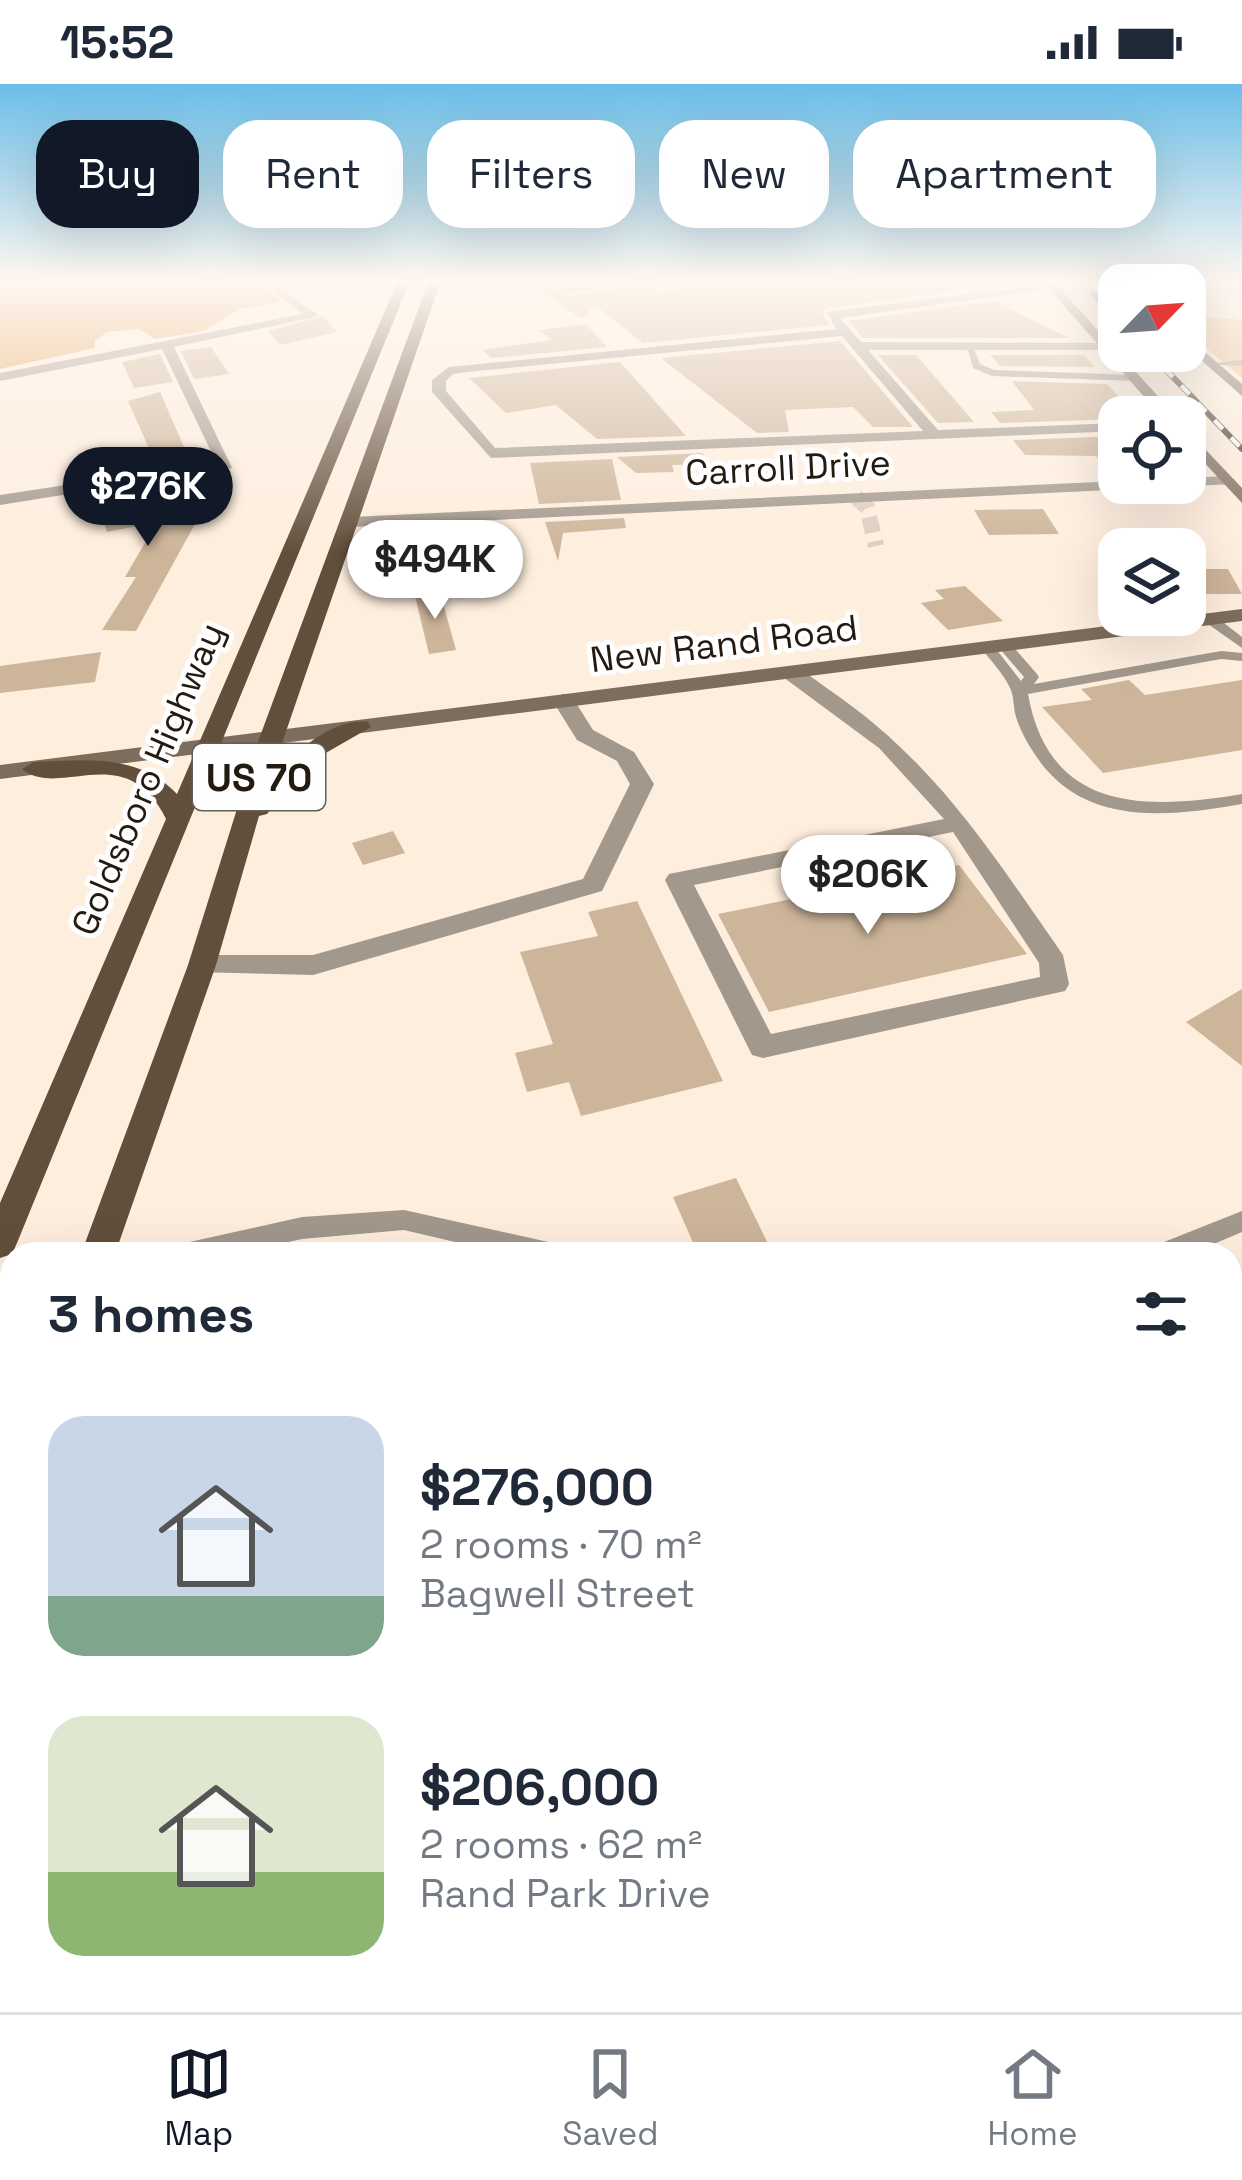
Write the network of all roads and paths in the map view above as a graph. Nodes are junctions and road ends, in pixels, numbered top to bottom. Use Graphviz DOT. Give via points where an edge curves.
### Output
graph roads {
  1 [pos="180,373"];
  2 [pos="367,373"];
  3 [pos="403,373"];
  4 [pos="450,373"];
  5 [pos="880,373"];
  6 [pos="992,373"];
  7 [pos="1131,373"];
  8 [pos="1136,379"];
  9 [pos="1151,396"];
  10 [pos="1098,428"];
  11 [pos="933,433"];
  12 [pos="1206,457"];
  13 [pos="1228,482"];
  14 [pos="1242,498"];
  15 [pos="0,500"];
  16 [pos="351,522"];
  17 [pos="1242,615"];
  18 [pos="1217,627"];
  19 [pos="1242,644"];
  20 [pos="997,647"];
  21 [pos="1220,655"];
  22 [pos="1242,657"];
  23 [pos="790,673"];
  24 [pos="1020,691"];
  25 [pos="563,700"];
  26 [pos="360,727"];
  27 [pos="270,739"];
  28 [pos="212,745"];
  29 [pos="34,769"];
  30 [pos="0,772"];
  31 [pos="1242,799"];
  32 [pos="179,821"];
  33 [pos="957,824"];
  34 [pos="242,834"];
  35 [pos="202,965"];
  36 [pos="1242,1221"];
  37 [pos="0,1242"];
  38 [pos="102,1242"];
  39 [pos="239,1242"];
  40 [pos="494,1242"];
  41 [pos="1192,1242"];
  1 -- 15 [label="street" via="226,465"];
  2 -- 28 [label="main road, Goldsboro Highway / US 70"];
  3 -- 16 [label="main road, US 70"];
  4 -- 11 [label="street" via="439,392 491,453"];
  5 -- 11 [label="street"];
  6 -- 8 [label="lane"];
  7 -- 8 [label="street"];
  8 -- 9 [label="street"];
  10 -- 11 [label="street"];
  12 -- 13 [label="street"];
  13 -- 14 [label="street"];
  13 -- 16 [label="street, Carroll Drive"];
  16 -- 27 [label="main road, US 70"];
  17 -- 18 [label="street, New Rand Road"];
  18 -- 19 [label="lane"];
  18 -- 20 [label="street, New Rand Road"];
  18 -- 21 [label="lane"];
  20 -- 23 [label="street, New Rand Road"];
  20 -- 24 [label="lane"];
  21 -- 22 [label="lane"];
  21 -- 24 [label="lane"];
  23 -- 25 [label="street, New Rand Road"];
  23 -- 33 [label="street" via="873,731"];
  24 -- 31 [label="lane" via="1023,717 1046,758 1085,797 1164,813"];
  25 -- 26 [label="street, New Rand Road"];
  25 -- 35 [label="street" via="585,735 626,757 641,784 593,885 313,965"];
  26 -- 27 [label="street, New Rand Road"];
  26 -- 34 [label="main road" via="286,770"];
  27 -- 28 [label="street, New Rand Road"];
  27 -- 34 [label="main road, US 70"];
  28 -- 29 [label="street, New Rand Road"];
  28 -- 32 [label="main road, Goldsboro Highway / US 70"];
  29 -- 30 [label="street, New Rand Road"];
  29 -- 32 [label="main road" via="146,776 166,792"];
  32 -- 37 [label="main road, Goldsboro Highway / US 70"];
  33 -- 33 [label="street" via="1053,962 1055,984 763,1047 678,880"];
  34 -- 35 [label="main road, US 70"];
  35 -- 38 [label="main road, US 70"];
  36 -- 41 [label="lane"];
  39 -- 40 [label="lane" via="387,1220"];
}
